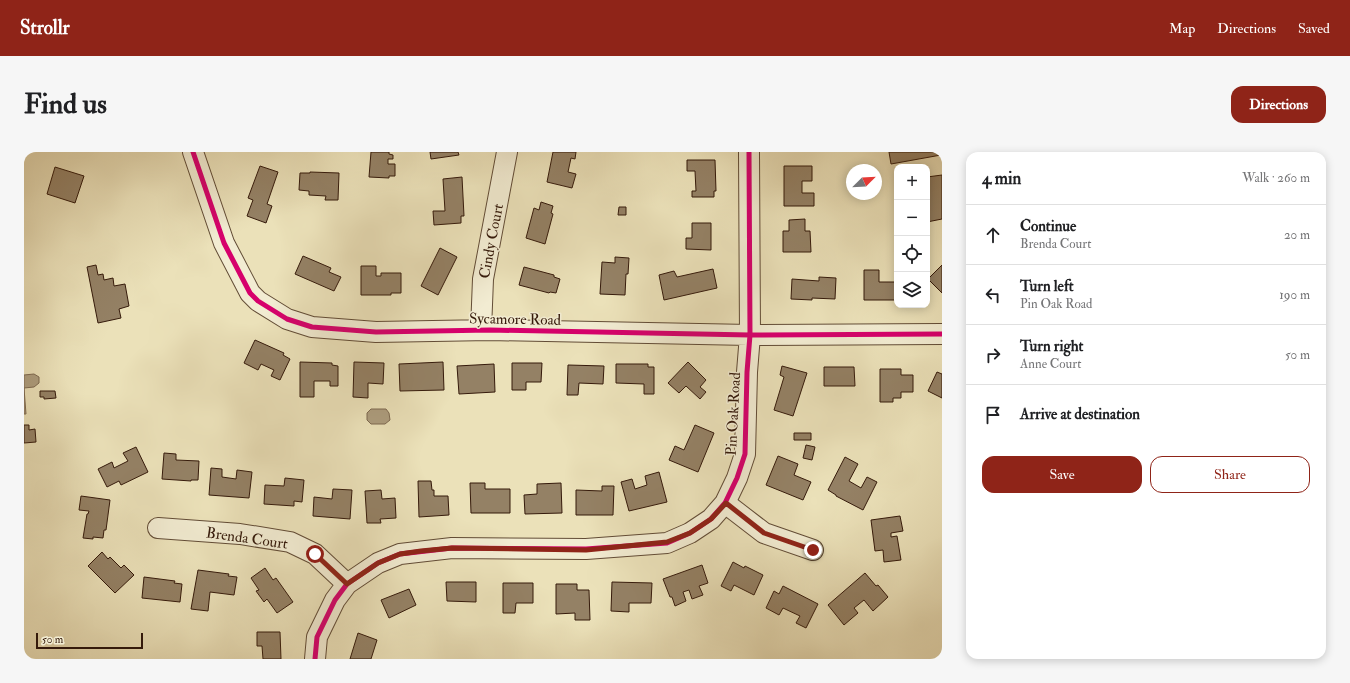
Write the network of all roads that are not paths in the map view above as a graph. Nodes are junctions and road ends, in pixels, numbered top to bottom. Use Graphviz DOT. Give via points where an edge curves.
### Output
graph roads {
  1 [pos="507,152"];
  2 [pos="749,152"];
  3 [pos="197,153"];
  4 [pos="481,330"];
  5 [pos="942,334"];
  6 [pos="750,336"];
  7 [pos="726,503"];
  8 [pos="158,528"];
  9 [pos="813,550"];
  10 [pos="347,584"];
  11 [pos="315,659"];
  1 -- 4 [label="street, Cindy Court" via="483,279"];
  2 -- 6 [label="street, Pin Oak Road"];
  3 -- 4 [label="street, Sycamore Road" via="224,243 250,293 258,301 287,319 312,328 369,331"];
  4 -- 6 [label="street, Sycamore Road"];
  5 -- 6 [label="street, Sycamore Road"];
  6 -- 7 [label="street, Pin Oak Road" via="745,454"];
  7 -- 9 [label="street" via="764,533"];
  7 -- 10 [label="street, Pin Oak Road" via="711,519 690,533 667,542 586,550 452,548 421,551 400,554 378,563"];
  8 -- 10 [label="street, Brenda Court" via="240,534 290,542 315,554"];
  10 -- 11 [label="street, Pin Oak Road" via="335,600 317,637"];
}
